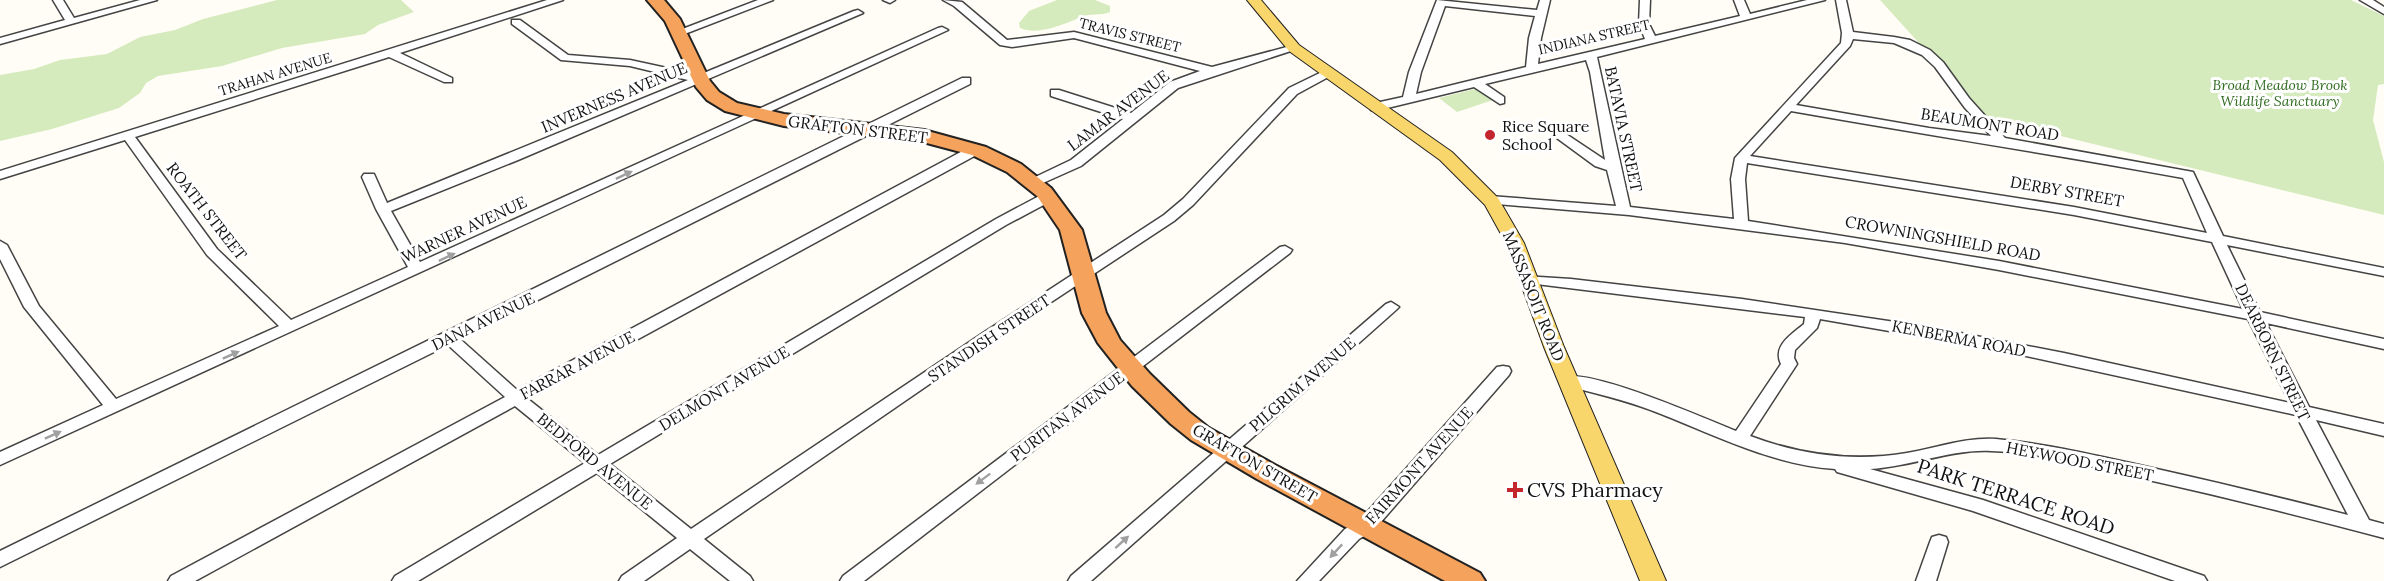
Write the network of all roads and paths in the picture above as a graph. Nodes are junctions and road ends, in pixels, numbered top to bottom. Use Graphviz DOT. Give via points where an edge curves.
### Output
graph roads {
  1 [pos="58,0"];
  2 [pos="152,0"];
  3 [pos="558,0"];
  4 [pos="655,0"];
  5 [pos="768,0"];
  6 [pos="948,0"];
  7 [pos="1254,0"];
  8 [pos="1545,0"];
  9 [pos="1645,0"];
  10 [pos="1739,0"];
  11 [pos="1820,0"];
  12 [pos="1841,0"];
  13 [pos="2365,0"];
  14 [pos="1442,1"];
  15 [pos="2384,11"];
  16 [pos="858,13"];
  17 [pos="1542,14"];
  18 [pos="1745,16"];
  19 [pos="71,22"];
  20 [pos="516,22"];
  21 [pos="942,30"];
  22 [pos="678,33"];
  23 [pos="1848,35"];
  24 [pos="1651,39"];
  25 [pos="0,41"];
  26 [pos="1294,48"];
  27 [pos="391,53"];
  28 [pos="1590,54"];
  29 [pos="1532,68"];
  30 [pos="1212,71"];
  31 [pos="1328,73"];
  32 [pos="700,79"];
  33 [pos="448,80"];
  34 [pos="966,81"];
  35 [pos="1475,82"];
  36 [pos="1055,93"];
  37 [pos="1409,98"];
  38 [pos="1500,100"];
  39 [pos="1375,107"];
  40 [pos="1787,107"];
  41 [pos="756,115"];
  42 [pos="1132,118"];
  43 [pos="868,128"];
  44 [pos="1556,134"];
  45 [pos="128,136"];
  46 [pos="1997,140"];
  47 [pos="975,150"];
  48 [pos="1741,158"];
  49 [pos="1613,166"];
  50 [pos="0,175"];
  51 [pos="2188,175"];
  52 [pos="369,177"];
  53 [pos="1041,190"];
  54 [pos="1491,200"];
  55 [pos="383,209"];
  56 [pos="1624,210"];
  57 [pos="1741,225"];
  58 [pos="2216,238"];
  59 [pos="0,245"];
  60 [pos="1285,250"];
  61 [pos="417,270"];
  62 [pos="2384,272"];
  63 [pos="1084,275"];
  64 [pos="1528,279"];
  65 [pos="1391,307"];
  66 [pos="1813,313"];
  67 [pos="2255,316"];
  68 [pos="290,328"];
  69 [pos="449,337"];
  70 [pos="2384,344"];
  71 [pos="1131,368"];
  72 [pos="1503,371"];
  73 [pos="1569,381"];
  74 [pos="516,398"];
  75 [pos="114,408"];
  76 [pos="2302,411"];
  77 [pos="2384,430"];
  78 [pos="1740,438"];
  79 [pos="1226,449"];
  80 [pos="0,459"];
  81 [pos="1819,461"];
  82 [pos="600,463"];
  83 [pos="1367,525"];
  84 [pos="2363,526"];
  85 [pos="2384,531"];
  86 [pos="691,539"];
  87 [pos="1939,542"];
  88 [pos="0,560"];
  89 [pos="178,581"];
  90 [pos="402,581"];
  91 [pos="629,581"];
  92 [pos="743,581"];
  93 [pos="850,581"];
  94 [pos="1078,581"];
  95 [pos="1307,581"];
  96 [pos="1470,581"];
  97 [pos="1653,581"];
  98 [pos="1926,581"];
  99 [pos="2197,581"];
  1 -- 19 [label="street"];
  2 -- 19 [label="street"];
  3 -- 27 [label="street, TRAHAN AVENUE"];
  4 -- 22 [label="highway, GRAFTON STREET" via="668,13"];
  5 -- 22 [label="street"];
  6 -- 30 [label="street, TRAVIS STREET" via="1004,43 1074,35"];
  7 -- 26 [label="main road, MASSASOIT ROAD"];
  8 -- 17 [label="street"];
  9 -- 24 [label="street" via="1644,24"];
  10 -- 18 [label="street"];
  11 -- 18 [label="street, INDIANA STREET"];
  12 -- 23 [label="street"];
  13 -- 15 [label="street"];
  14 -- 17 [label="street"];
  14 -- 37 [label="street"];
  16 -- 32 [label="street, INVERNESS AVENUE"];
  17 -- 29 [label="street"];
  18 -- 24 [label="street, INDIANA STREET"];
  19 -- 25 [label="street"];
  20 -- 32 [label="street" via="565,58 630,63"];
  21 -- 41 [label="street, WARNER AVENUE"];
  22 -- 32 [label="highway, GRAFTON STREET"];
  23 -- 40 [label="street" via="1839,54"];
  23 -- 46 [label="street" via="1900,41 1926,52 1978,117 1997,134"];
  24 -- 28 [label="street, INDIANA STREET"];
  26 -- 30 [label="street, LAMAR AVENUE"];
  26 -- 31 [label="main road, MASSASOIT ROAD"];
  27 -- 33 [label="street"];
  27 -- 45 [label="street, TRAHAN AVENUE"];
  28 -- 29 [label="street, INDIANA STREET"];
  28 -- 49 [label="street, BATAVIA STREET"];
  29 -- 35 [label="street, INDIANA STREET"];
  30 -- 42 [label="street, LAMAR AVENUE" via="1169,88"];
  31 -- 39 [label="main road, MASSASOIT ROAD"];
  31 -- 63 [label="street, STANDISH STREET" via="1293,91 1173,215"];
  32 -- 41 [label="highway, GRAFTON STREET" via="721,102"];
  32 -- 55 [label="street, INVERNESS AVENUE"];
  34 -- 43 [label="street, DANA AVENUE"];
  35 -- 37 [label="street, INDIANA STREET"];
  35 -- 38 [label="street"];
  36 -- 42 [label="street"];
  37 -- 39 [label="street, INDIANA STREET"];
  39 -- 54 [label="main road, MASSASOIT ROAD" via="1446,156"];
  40 -- 46 [label="street, BEAUMONT ROAD"];
  40 -- 48 [label="street"];
  41 -- 43 [label="highway, GRAFTON STREET"];
  61 -- 41 [label="street, WARNER AVENUE, one-way"];
  42 -- 53 [label="street, LAMAR AVENUE"];
  43 -- 47 [label="highway, GRAFTON STREET" via="924,136"];
  43 -- 69 [label="street, DANA AVENUE"];
  44 -- 49 [label="street" via="1599,162"];
  45 -- 50 [label="street, TRAHAN AVENUE"];
  45 -- 68 [label="street, ROATH STREET" via="212,252"];
  46 -- 51 [label="street, BEAUMONT ROAD"];
  47 -- 53 [label="highway, GRAFTON STREET" via="1008,164"];
  47 -- 74 [label="street, FARRAR AVENUE"];
  48 -- 57 [label="street"];
  48 -- 58 [label="street, DERBY STREET" via="1989,196"];
  49 -- 56 [label="street, BATAVIA STREET"];
  51 -- 58 [label="street, DEARBORN STREET"];
  52 -- 55 [label="street"];
  53 -- 63 [label="highway, GRAFTON STREET" via="1071,230"];
  53 -- 82 [label="street, DELMONT AVENUE" via="1001,222"];
  54 -- 56 [label="street, CROWNINGSHIELD ROAD"];
  54 -- 64 [label="main road, MASSASOIT ROAD" via="1515,243"];
  55 -- 61 [label="street"];
  56 -- 57 [label="street, CROWNINGSHIELD ROAD"];
  57 -- 67 [label="street, CROWNINGSHIELD ROAD" via="1984,261"];
  58 -- 62 [label="street, DERBY STREET"];
  58 -- 67 [label="street, DEARBORN STREET"];
  59 -- 75 [label="street" via="31,306"];
  60 -- 71 [label="street, PURITAN AVENUE"];
  61 -- 68 [label="street, WARNER AVENUE"];
  63 -- 71 [label="highway, GRAFTON STREET" via="1098,323"];
  63 -- 86 [label="street, STANDISH STREET"];
  64 -- 66 [label="street, KENBERMA ROAD"];
  64 -- 73 [label="main road, MASSASOIT ROAD"];
  65 -- 79 [label="street, PILGRIM AVENUE"];
  66 -- 76 [label="street, KENBERMA ROAD" via="1968,339"];
  66 -- 78 [label="street" via="1812,325 1787,348 1789,364"];
  67 -- 70 [label="street, CROWNINGSHIELD ROAD"];
  67 -- 76 [label="street, DEARBORN STREET"];
  75 -- 68 [label="street, WARNER AVENUE, one-way"];
  69 -- 74 [label="street, BEDFORD AVENUE"];
  69 -- 88 [label="street, DANA AVENUE"];
  71 -- 79 [label="highway, GRAFTON STREET" via="1180,418"];
  71 -- 93 [label="street, PURITAN AVENUE, one-way"];
  72 -- 83 [label="street, FAIRMONT AVENUE"];
  73 -- 78 [label="street, HEYWOOD STREET" via="1627,395"];
  73 -- 97 [label="main road, MASSASOIT ROAD"];
  74 -- 82 [label="street, BEDFORD AVENUE"];
  74 -- 89 [label="street, FARRAR AVENUE"];
  80 -- 75 [label="street, WARNER AVENUE, one-way"];
  76 -- 77 [label="street, KENBERMA ROAD"];
  76 -- 84 [label="street, DEARBORN STREET"];
  78 -- 81 [label="street, HEYWOOD STREET"];
  79 -- 83 [label="highway, GRAFTON STREET"];
  94 -- 79 [label="street, PILGRIM AVENUE, one-way"];
  81 -- 84 [label="street, HEYWOOD STREET" via="1908,459 1962,446 1992,445 2127,468"];
  81 -- 99 [label="street, PARK TERRACE ROAD" via="1977,505"];
  82 -- 86 [label="street, BEDFORD AVENUE"];
  82 -- 90 [label="street, DELMONT AVENUE"];
  83 -- 95 [label="street, FAIRMONT AVENUE, one-way" via="1353,533"];
  83 -- 96 [label="highway, GRAFTON STREET"];
  84 -- 85 [label="street, HEYWOOD STREET"];
  86 -- 91 [label="street, STANDISH STREET"];
  86 -- 92 [label="street, BEDFORD AVENUE"];
  87 -- 98 [label="street"];
}
